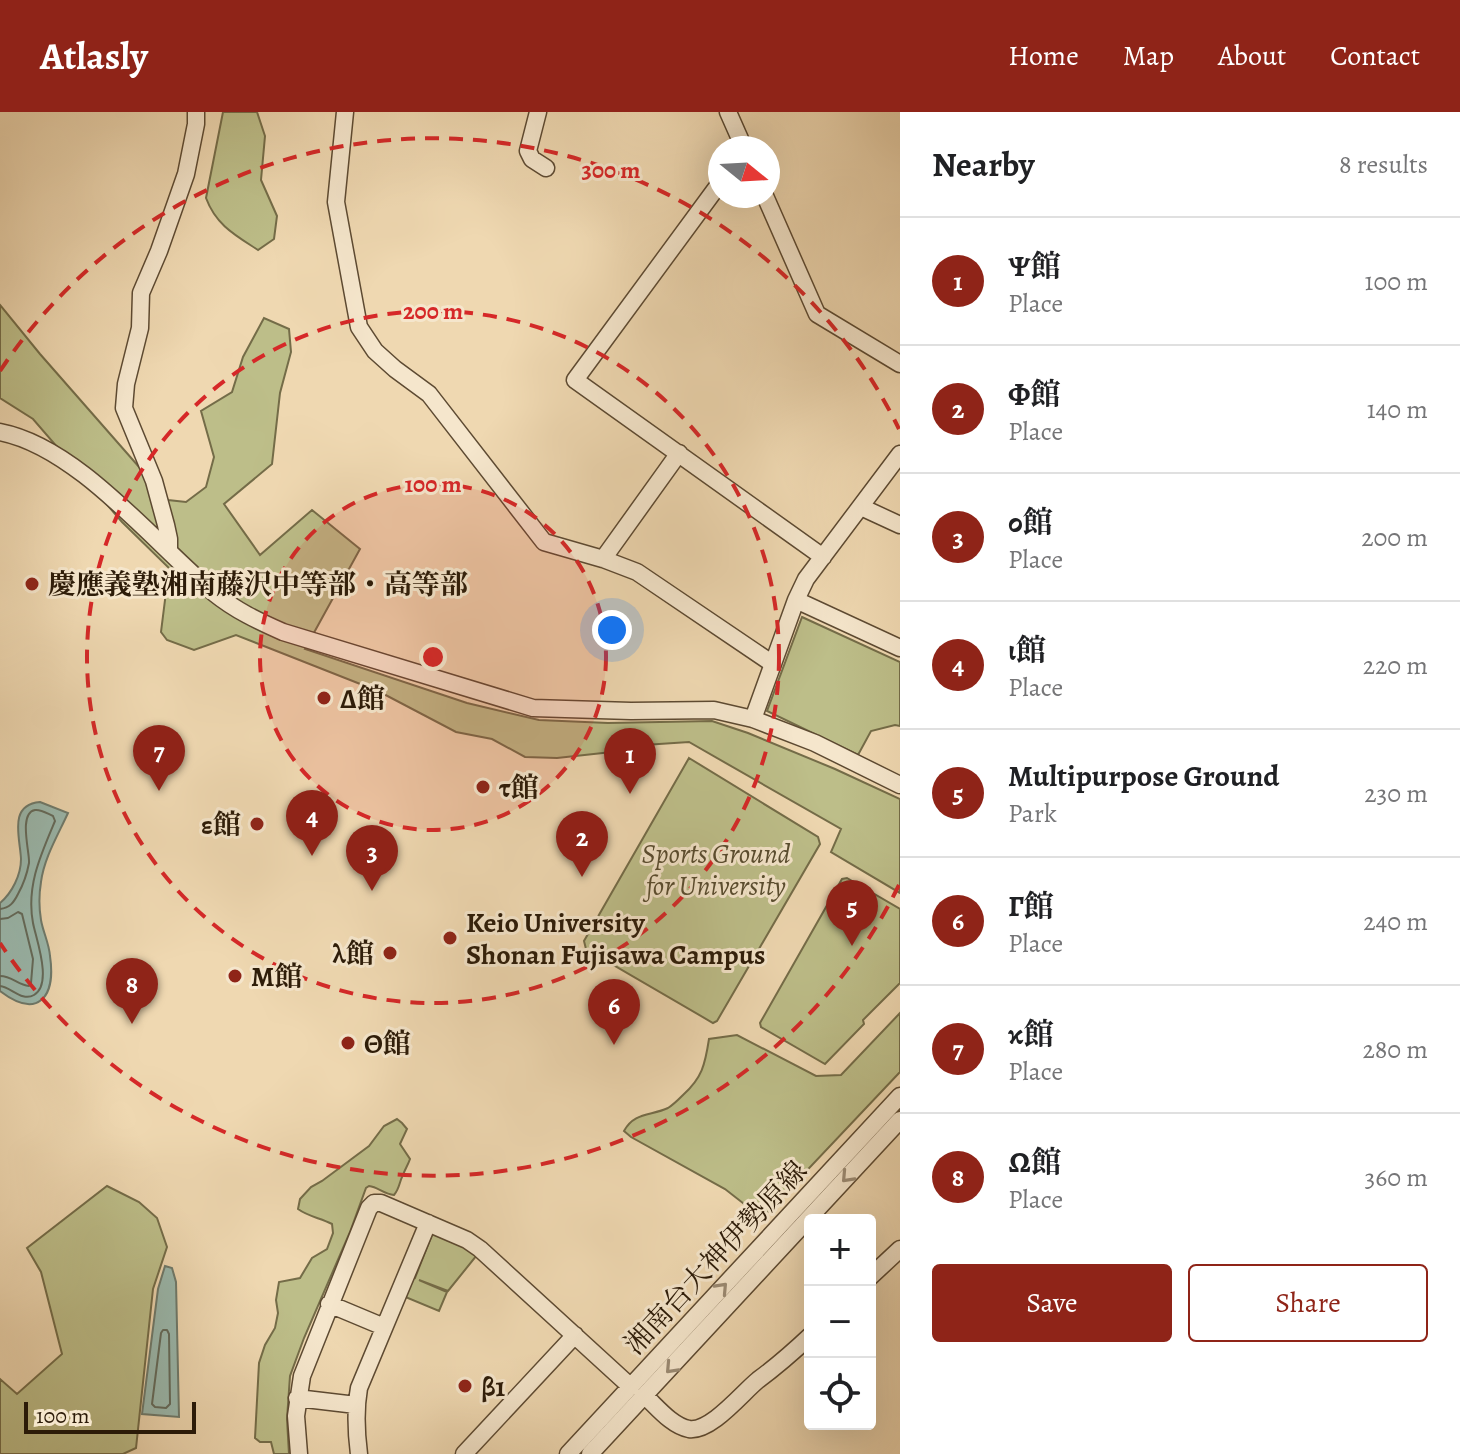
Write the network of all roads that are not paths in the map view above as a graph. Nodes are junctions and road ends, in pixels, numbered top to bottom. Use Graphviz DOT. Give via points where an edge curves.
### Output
graph roads {
  1 [pos="196,112"];
  2 [pos="345,112"];
  3 [pos="538,112"];
  4 [pos="728,112"];
  5 [pos="739,136"];
  6 [pos="546,168"];
  7 [pos="708,199"];
  8 [pos="770,208"];
  9 [pos="900,364"];
  10 [pos="0,432"];
  11 [pos="679,453"];
  12 [pos="900,454"];
  13 [pos="861,507"];
  14 [pos="900,525"];
  15 [pos="169,551"];
  16 [pos="823,557"];
  17 [pos="603,559"];
  18 [pos="796,600"];
  19 [pos="900,648"];
  20 [pos="773,664"];
  21 [pos="753,719"];
  22 [pos="900,785"];
  23 [pos="900,1096"];
  24 [pos="900,1120"];
  25 [pos="428,1223"];
  26 [pos="900,1249"];
  27 [pos="876,1271"];
  28 [pos="329,1304"];
  29 [pos="384,1327"];
  30 [pos="575,1335"];
  31 [pos="804,1342"];
  32 [pos="638,1391"];
  33 [pos="297,1398"];
  34 [pos="356,1405"];
  35 [pos="299,1454"];
  36 [pos="359,1454"];
  37 [pos="464,1454"];
  38 [pos="568,1454"];
  39 [pos="590,1454"];
  1 -- 15 [label="street" via="186,174 141,293 140,328 124,408 154,481"];
  2 -- 17 [label="street" via="336,202 359,327 375,351 429,394 544,542"];
  3 -- 6 [label="street" via="528,151"];
  4 -- 5 [label="street"];
  7 -- 11 [label="street" via="575,380"];
  8 -- 9 [label="street" via="817,314"];
  10 -- 15 [label="street" via="63,459"];
  11 -- 16 [label="street"];
  11 -- 17 [label="street"];
  12 -- 13 [label="street"];
  13 -- 14 [label="street"];
  13 -- 16 [label="street"];
  15 -- 21 [label="street" via="214,593 283,632 533,708 714,710"];
  16 -- 18 [label="street"];
  17 -- 20 [label="street" via="637,572"];
  18 -- 19 [label="street"];
  18 -- 20 [label="street"];
  20 -- 21 [label="street"];
  21 -- 22 [label="street"];
  32 -- 23 [label="street, 湘南台大神伊勢原線, one-way"];
  24 -- 32 [label="street, 湘南台大神伊勢原線, one-way"];
  25 -- 28 [label="street" via="374,1203"];
  25 -- 29 [label="street"];
  25 -- 30 [label="street" via="480,1249"];
  26 -- 27 [label="street"];
  28 -- 29 [label="street"];
  28 -- 33 [label="street"];
  29 -- 34 [label="street"];
  30 -- 32 [label="street"];
  30 -- 37 [label="street"];
  31 -- 32 [label="street" via="698,1429 677,1425"];
  32 -- 38 [label="street, 湘南台大神伊勢原線"];
  32 -- 39 [label="street, 湘南台大神伊勢原線"];
  33 -- 34 [label="street"];
  33 -- 35 [label="street"];
  34 -- 36 [label="street"];
}
